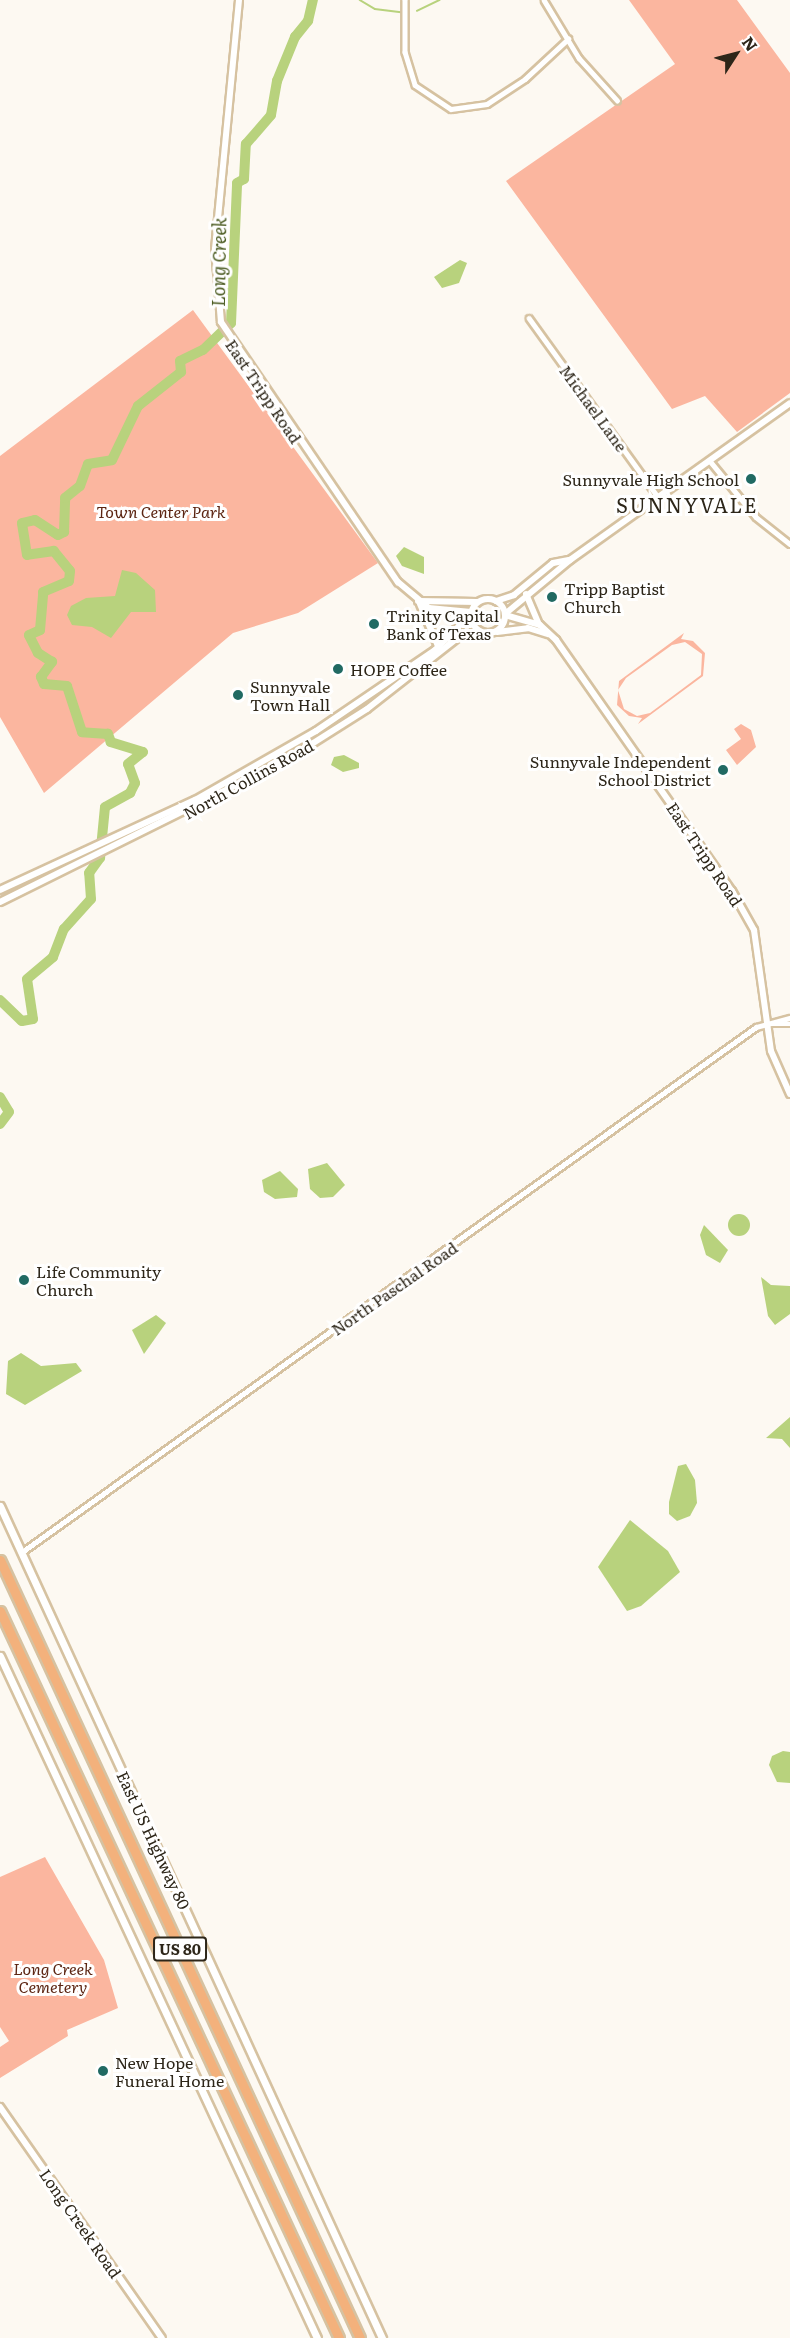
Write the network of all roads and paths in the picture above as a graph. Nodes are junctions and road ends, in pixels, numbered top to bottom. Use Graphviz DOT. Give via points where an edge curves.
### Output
graph roads {
  1 [pos="239,0"];
  2 [pos="405,0"];
  3 [pos="544,0"];
  4 [pos="568,39"];
  5 [pos="617,100"];
  6 [pos="529,318"];
  7 [pos="790,403"];
  8 [pos="710,461"];
  9 [pos="659,499"];
  10 [pos="790,543"];
  11 [pos="570,560"];
  12 [pos="526,594"];
  13 [pos="418,600"];
  14 [pos="496,601"];
  15 [pos="477,602"];
  16 [pos="470,613"];
  17 [pos="505,615"];
  18 [pos="540,625"];
  19 [pos="480,632"];
  20 [pos="495,632"];
  21 [pos="556,640"];
  22 [pos="438,647"];
  23 [pos="393,681"];
  24 [pos="397,687"];
  25 [pos="349,711"];
  26 [pos="353,717"];
  27 [pos="243,773"];
  28 [pos="247,782"];
  29 [pos="131,831"];
  30 [pos="135,839"];
  31 [pos="0,890"];
  32 [pos="0,902"];
  33 [pos="790,1018"];
  34 [pos="766,1023"];
  35 [pos="790,1024"];
  36 [pos="790,1094"];
  37 [pos="0,1506"];
  38 [pos="22,1552"];
  39 [pos="0,1560"];
  40 [pos="0,1611"];
  41 [pos="0,1656"];
  42 [pos="0,2108"];
  43 [pos="162,2338"];
  44 [pos="318,2338"];
  45 [pos="339,2338"];
  46 [pos="360,2338"];
  47 [pos="382,2338"];
  1 -- 13 [label="street, East Tripp Road" via="215,249 219,318 228,339 398,582"];
  2 -- 4 [label="street" via="405,52 415,85 451,110 487,104 526,79"];
  3 -- 4 [label="street"];
  4 -- 5 [label="street"];
  6 -- 9 [label="street, Michael Lane"];
  7 -- 8 [label="street"];
  8 -- 9 [label="street"];
  8 -- 10 [label="street" via="741,502"];
  9 -- 11 [label="street"];
  11 -- 12 [label="street"];
  11 -- 14 [label="street" via="553,563 514,595"];
  12 -- 17 [label="street"];
  12 -- 18 [label="street"];
  13 -- 15 [label="street"];
  13 -- 16 [label="street, East Tripp Road" via="436,610"];
  13 -- 22 [label="street"];
  14 -- 15 [label="street"];
  14 -- 17 [label="street"];
  15 -- 16 [label="street"];
  16 -- 19 [label="street"];
  16 -- 22 [label="street, North Collins Road"];
  17 -- 18 [label="street, East Tripp Road"];
  17 -- 20 [label="street"];
  18 -- 21 [label="street, East Tripp Road"];
  19 -- 20 [label="street"];
  19 -- 24 [label="street, North Collins Road" via="464,634"];
  20 -- 21 [label="street" via="528,628"];
  21 -- 34 [label="street, East Tripp Road" via="747,916 761,966"];
  22 -- 23 [label="street, North Collins Road"];
  23 -- 24 [label="street"];
  23 -- 25 [label="street, North Collins Road"];
  24 -- 26 [label="street, North Collins Road"];
  25 -- 26 [label="street"];
  25 -- 27 [label="street, North Collins Road"];
  26 -- 28 [label="street, North Collins Road"];
  27 -- 28 [label="street"];
  27 -- 29 [label="street, North Collins Road"];
  28 -- 30 [label="street, North Collins Road"];
  29 -- 30 [label="street"];
  29 -- 31 [label="street, North Collins Road"];
  30 -- 32 [label="street, North Collins Road"];
  33 -- 34 [label="street"];
  34 -- 35 [label="street"];
  34 -- 36 [label="street, East Tripp Road"];
  34 -- 38 [label="street, North Paschal Road"];
  37 -- 38 [label="main road, East US Highway 80"];
  38 -- 47 [label="main road, East US Highway 80"];
  39 -- 46 [label="highway, US 80"];
  40 -- 45 [label="highway, US 80"];
  41 -- 44 [label="main road"];
  42 -- 43 [label="street, Long Creek Road"];
}
